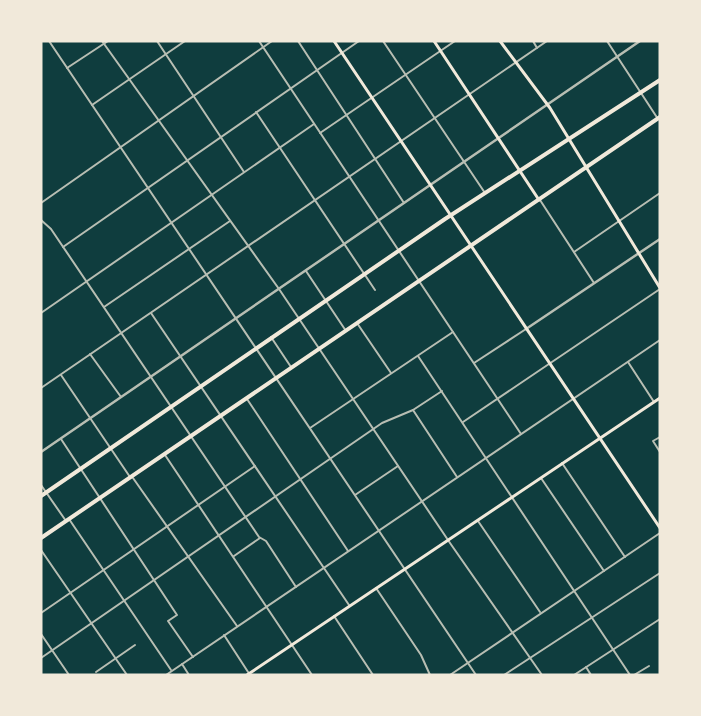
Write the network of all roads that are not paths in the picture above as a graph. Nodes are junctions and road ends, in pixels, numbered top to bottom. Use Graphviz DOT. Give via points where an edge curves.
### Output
graph roads {
  1 [pos="49,41"];
  2 [pos="108,41"];
  3 [pos="157,41"];
  4 [pos="185,41"];
  5 [pos="259,41"];
  6 [pos="272,41"];
  7 [pos="298,41"];
  8 [pos="334,41"];
  9 [pos="359,41"];
  10 [pos="383,41"];
  11 [pos="434,41"];
  12 [pos="455,41"];
  13 [pos="500,41"];
  14 [pos="533,41"];
  15 [pos="547,41"];
  16 [pos="607,41"];
  17 [pos="640,41"];
  18 [pos="103,43"];
  19 [pos="263,48"];
  20 [pos="537,48"];
  21 [pos="440,51"];
  22 [pos="341,53"];
  23 [pos="166,54"];
  24 [pos="617,57"];
  25 [pos="516,62"];
  26 [pos="67,68"];
  27 [pos="317,70"];
  28 [pos="406,75"];
  29 [pos="129,80"];
  30 [pos="659,80"];
  31 [pos="290,88"];
  32 [pos="640,92"];
  33 [pos="195,96"];
  34 [pos="470,96"];
  35 [pos="371,98"];
  36 [pos="92,105"];
  37 [pos="548,105"];
  38 [pos="256,112"];
  39 [pos="346,116"];
  40 [pos="435,118"];
  41 [pos="659,118"];
  42 [pos="159,120"];
  43 [pos="314,124"];
  44 [pos="320,133"];
  45 [pos="221,136"];
  46 [pos="499,138"];
  47 [pos="570,138"];
  48 [pos="401,142"];
  49 [pos="120,147"];
  50 [pos="280,148"];
  51 [pos="188,160"];
  52 [pos="374,160"];
  53 [pos="464,162"];
  54 [pos="588,167"];
  55 [pos="520,170"];
  56 [pos="244,172"];
  57 [pos="349,176"];
  58 [pos="429,186"];
  59 [pos="148,188"];
  60 [pos="485,193"];
  61 [pos="660,193"];
  62 [pos="213,195"];
  63 [pos="540,200"];
  64 [pos="315,201"];
  65 [pos="404,203"];
  66 [pos="41,204"];
  67 [pos="450,216"];
  68 [pos="41,220"];
  69 [pos="230,221"];
  70 [pos="378,221"];
  71 [pos="619,221"];
  72 [pos="171,223"];
  73 [pos="660,239"];
  74 [pos="344,244"];
  75 [pos="249,246"];
  76 [pos="63,247"];
  77 [pos="471,247"];
  78 [pos="188,250"];
  79 [pos="398,250"];
  80 [pos="574,252"];
  81 [pos="639,253"];
  82 [pos="306,271"];
  83 [pos="364,274"];
  84 [pos="206,275"];
  85 [pos="86,281"];
  86 [pos="419,282"];
  87 [pos="594,283"];
  88 [pos="660,288"];
  89 [pos="279,289"];
  90 [pos="375,290"];
  91 [pos="325,300"];
  92 [pos="104,307"];
  93 [pos="151,312"];
  94 [pos="41,313"];
  95 [pos="299,318"];
  96 [pos="235,319"];
  97 [pos="357,323"];
  98 [pos="526,329"];
  99 [pos="346,331"];
  100 [pos="453,332"];
  101 [pos="120,333"];
  102 [pos="271,337"];
  103 [pos="660,340"];
  104 [pos="255,348"];
  105 [pos="319,348"];
  106 [pos="90,354"];
  107 [pos="181,356"];
  108 [pos="418,356"];
  109 [pos="628,361"];
  110 [pos="474,363"];
  111 [pos="550,363"];
  112 [pos="291,366"];
  113 [pos="392,374"];
  114 [pos="60,375"];
  115 [pos="151,377"];
  116 [pos="275,377"];
  117 [pos="201,386"];
  118 [pos="41,388"];
  119 [pos="442,391"];
  120 [pos="246,397"];
  121 [pos="573,397"];
  122 [pos="121,398"];
  123 [pos="660,398"];
  124 [pos="497,399"];
  125 [pos="354,400"];
  126 [pos="654,402"];
  127 [pos="172,406"];
  128 [pos="412,410"];
  129 [pos="220,415"];
  130 [pos="90,418"];
  131 [pos="463,422"];
  132 [pos="310,428"];
  133 [pos="373,430"];
  134 [pos="521,434"];
  135 [pos="191,435"];
  136 [pos="660,437"];
  137 [pos="600,438"];
  138 [pos="60,439"];
  139 [pos="110,448"];
  140 [pos="41,452"];
  141 [pos="660,452"];
  142 [pos="164,453"];
  143 [pos="485,457"];
  144 [pos="331,460"];
  145 [pos="562,463"];
  146 [pos="255,466"];
  147 [pos="398,466"];
  148 [pos="80,469"];
  149 [pos="131,476"];
  150 [pos="457,477"];
  151 [pos="540,477"];
  152 [pos="301,480"];
  153 [pos="41,486"];
  154 [pos="225,486"];
  155 [pos="46,492"];
  156 [pos="41,496"];
  157 [pos="355,496"];
  158 [pos="512,496"];
  159 [pos="276,497"];
  160 [pos="100,498"];
  161 [pos="422,501"];
  162 [pos="199,505"];
  163 [pos="246,518"];
  164 [pos="477,519"];
  165 [pos="67,520"];
  166 [pos="167,526"];
  167 [pos="660,528"];
  168 [pos="378,531"];
  169 [pos="660,532"];
  170 [pos="220,536"];
  171 [pos="41,538"];
  172 [pos="260,538"];
  173 [pos="447,539"];
  174 [pos="134,549"];
  175 [pos="41,550"];
  176 [pos="348,551"];
  177 [pos="234,556"];
  178 [pos="625,556"];
  179 [pos="189,557"];
  180 [pos="324,568"];
  181 [pos="404,568"];
  182 [pos="104,570"];
  183 [pos="604,571"];
  184 [pos="660,573"];
  185 [pos="155,581"];
  186 [pos="296,587"];
  187 [pos="376,587"];
  188 [pos="574,591"];
  189 [pos="70,593"];
  190 [pos="125,602"];
  191 [pos="349,605"];
  192 [pos="267,606"];
  193 [pos="41,613"];
  194 [pos="541,613"];
  195 [pos="334,616"];
  196 [pos="592,616"];
  197 [pos="660,619"];
  198 [pos="92,624"];
  199 [pos="237,626"];
  200 [pos="513,632"];
  201 [pos="41,634"];
  202 [pos="224,635"];
  203 [pos="292,644"];
  204 [pos="135,645"];
  205 [pos="613,649"];
  206 [pos="53,651"];
  207 [pos="193,657"];
  208 [pos="530,657"];
  209 [pos="41,658"];
  210 [pos="115,658"];
  211 [pos="468,663"];
  212 [pos="182,664"];
  213 [pos="649,666"];
  214 [pos="586,667"];
  215 [pos="172,671"];
  216 [pos="96,672"];
  217 [pos="249,674"];
  218 [pos="69,675"];
  219 [pos="127,675"];
  220 [pos="166,675"];
  221 [pos="189,675"];
  222 [pos="312,675"];
  223 [pos="373,675"];
  224 [pos="430,675"];
  225 [pos="450,675"];
  226 [pos="476,675"];
  227 [pos="504,675"];
  228 [pos="542,675"];
  229 [pos="574,675"];
  230 [pos="591,675"];
  231 [pos="630,675"];
  232 [pos="634,675"];
  1 -- 26 [label="street"];
  2 -- 18 [label="street"];
  3 -- 23 [label="street"];
  4 -- 23 [label="street"];
  5 -- 19 [label="street"];
  6 -- 19 [label="street"];
  7 -- 27 [label="street"];
  8 -- 22 [label="main road"];
  9 -- 22 [label="street"];
  10 -- 28 [label="street"];
  11 -- 21 [label="main road"];
  12 -- 21 [label="street"];
  13 -- 25 [label="main road"];
  14 -- 20 [label="street"];
  15 -- 20 [label="street"];
  16 -- 24 [label="street"];
  17 -- 24 [label="street"];
  18 -- 26 [label="street"];
  18 -- 29 [label="street"];
  19 -- 31 [label="street"];
  19 -- 33 [label="street"];
  20 -- 25 [label="street"];
  21 -- 28 [label="street"];
  21 -- 34 [label="main road"];
  22 -- 27 [label="street"];
  22 -- 35 [label="main road"];
  23 -- 29 [label="street"];
  23 -- 33 [label="street"];
  24 -- 32 [label="street"];
  24 -- 37 [label="street"];
  25 -- 34 [label="street"];
  25 -- 37 [label="main road"];
  26 -- 36 [label="street"];
  27 -- 31 [label="street"];
  27 -- 39 [label="street"];
  28 -- 35 [label="street"];
  28 -- 40 [label="street"];
  29 -- 36 [label="street"];
  29 -- 42 [label="street"];
  30 -- 32 [label="main road"];
  31 -- 38 [label="street"];
  31 -- 43 [label="street"];
  32 -- 41 [label="street"];
  32 -- 47 [label="main road"];
  33 -- 42 [label="street"];
  33 -- 45 [label="street"];
  34 -- 40 [label="street"];
  34 -- 46 [label="main road"];
  35 -- 39 [label="street"];
  35 -- 48 [label="main road"];
  36 -- 49 [label="street"];
  37 -- 46 [label="street"];
  37 -- 47 [label="main road"];
  38 -- 45 [label="street"];
  38 -- 50 [label="street"];
  39 -- 44 [label="street"];
  39 -- 52 [label="street"];
  40 -- 48 [label="street"];
  40 -- 53 [label="street"];
  41 -- 54 [label="main road"];
  42 -- 49 [label="street"];
  42 -- 51 [label="street"];
  43 -- 44 [label="street"];
  43 -- 50 [label="street"];
  44 -- 57 [label="street"];
  45 -- 51 [label="street"];
  45 -- 56 [label="street"];
  46 -- 53 [label="street"];
  46 -- 55 [label="main road"];
  47 -- 54 [label="main road"];
  47 -- 55 [label="main road"];
  48 -- 52 [label="street"];
  48 -- 58 [label="main road"];
  49 -- 59 [label="street"];
  49 -- 66 [label="street"];
  50 -- 56 [label="street"];
  50 -- 64 [label="street"];
  51 -- 59 [label="street"];
  51 -- 62 [label="street"];
  52 -- 57 [label="street"];
  52 -- 65 [label="street"];
  53 -- 58 [label="street"];
  53 -- 60 [label="street"];
  54 -- 63 [label="main road"];
  54 -- 71 [label="main road"];
  55 -- 60 [label="main road"];
  55 -- 63 [label="main road"];
  56 -- 62 [label="street"];
  57 -- 64 [label="street"];
  57 -- 70 [label="street"];
  58 -- 65 [label="street"];
  58 -- 67 [label="main road"];
  59 -- 72 [label="street"];
  59 -- 76 [label="street"];
  60 -- 67 [label="main road"];
  61 -- 71 [label="street"];
  62 -- 69 [label="street"];
  62 -- 72 [label="street"];
  63 -- 77 [label="main road"];
  63 -- 80 [label="street"];
  64 -- 74 [label="street"];
  64 -- 75 [label="street"];
  65 -- 70 [label="street"];
  67 -- 77 [label="main road"];
  67 -- 79 [label="main road"];
  68 -- 76 [label="street"];
  69 -- 75 [label="street"];
  69 -- 78 [label="street"];
  70 -- 74 [label="street"];
  70 -- 79 [label="street"];
  71 -- 80 [label="street"];
  71 -- 81 [label="main road"];
  72 -- 78 [label="street"];
  72 -- 85 [label="street"];
  73 -- 81 [label="street"];
  74 -- 82 [label="street"];
  74 -- 83 [label="street"];
  75 -- 84 [label="street"];
  75 -- 89 [label="street"];
  76 -- 85 [label="street"];
  77 -- 86 [label="main road"];
  77 -- 98 [label="main road"];
  78 -- 84 [label="street"];
  78 -- 92 [label="street"];
  79 -- 83 [label="main road"];
  79 -- 86 [label="street"];
  80 -- 87 [label="street"];
  81 -- 87 [label="street"];
  81 -- 88 [label="main road"];
  82 -- 89 [label="street"];
  82 -- 91 [label="street"];
  83 -- 90 [label="street"];
  83 -- 91 [label="main road"];
  84 -- 93 [label="street"];
  84 -- 96 [label="street"];
  85 -- 92 [label="street"];
  85 -- 94 [label="street"];
  86 -- 97 [label="main road"];
  86 -- 100 [label="street"];
  87 -- 98 [label="street"];
  88 -- 111 [label="street"];
  89 -- 95 [label="street"];
  89 -- 96 [label="street"];
  91 -- 95 [label="main road"];
  91 -- 99 [label="street"];
  92 -- 101 [label="street"];
  93 -- 101 [label="street"];
  93 -- 107 [label="street"];
  95 -- 102 [label="main road"];
  95 -- 105 [label="street"];
  96 -- 104 [label="street"];
  96 -- 107 [label="street"];
  97 -- 99 [label="main road"];
  97 -- 113 [label="street"];
  98 -- 110 [label="street"];
  98 -- 111 [label="main road"];
  99 -- 105 [label="main road"];
  100 -- 108 [label="street"];
  100 -- 110 [label="street"];
  101 -- 106 [label="street"];
  101 -- 115 [label="street"];
  102 -- 104 [label="main road"];
  102 -- 112 [label="street"];
  103 -- 109 [label="street"];
  104 -- 116 [label="street"];
  104 -- 117 [label="main road"];
  105 -- 112 [label="main road"];
  105 -- 125 [label="street"];
  106 -- 114 [label="street"];
  106 -- 122 [label="street"];
  107 -- 115 [label="street"];
  107 -- 117 [label="street"];
  108 -- 113 [label="street"];
  108 -- 119 [label="street"];
  109 -- 121 [label="street"];
  109 -- 126 [label="street"];
  110 -- 124 [label="street"];
  111 -- 121 [label="main road"];
  111 -- 124 [label="street"];
  112 -- 116 [label="main road"];
  113 -- 125 [label="street"];
  114 -- 118 [label="street"];
  114 -- 130 [label="street"];
  115 -- 122 [label="street"];
  115 -- 127 [label="street"];
  116 -- 120 [label="main road"];
  116 -- 132 [label="street"];
  117 -- 127 [label="main road"];
  117 -- 129 [label="street"];
  119 -- 128 [label="street"];
  119 -- 131 [label="street"];
  120 -- 129 [label="main road"];
  120 -- 152 [label="street"];
  121 -- 134 [label="street"];
  121 -- 137 [label="main road"];
  122 -- 130 [label="street"];
  123 -- 126 [label="main road"];
  124 -- 131 [label="street"];
  124 -- 134 [label="street"];
  125 -- 132 [label="street"];
  125 -- 133 [label="street"];
  126 -- 137 [label="main road"];
  127 -- 135 [label="street"];
  127 -- 139 [label="main road"];
  128 -- 133 [label="street"];
  128 -- 150 [label="street"];
  129 -- 135 [label="main road"];
  129 -- 146 [label="street"];
  130 -- 138 [label="street"];
  130 -- 139 [label="street"];
  131 -- 143 [label="street"];
  132 -- 144 [label="street"];
  133 -- 144 [label="street"];
  133 -- 147 [label="street"];
  134 -- 143 [label="street"];
  135 -- 142 [label="main road"];
  135 -- 154 [label="street"];
  136 -- 141 [label="street" via="653,442"];
  137 -- 145 [label="main road"];
  137 -- 167 [label="main road"];
  138 -- 140 [label="street"];
  138 -- 148 [label="street"];
  139 -- 148 [label="main road"];
  139 -- 149 [label="street"];
  142 -- 149 [label="main road"];
  142 -- 162 [label="street"];
  143 -- 150 [label="street"];
  143 -- 158 [label="street"];
  144 -- 152 [label="street"];
  144 -- 157 [label="street"];
  145 -- 151 [label="main road"];
  145 -- 178 [label="street"];
  146 -- 154 [label="street"];
  146 -- 159 [label="street"];
  147 -- 157 [label="street"];
  147 -- 161 [label="street"];
  148 -- 155 [label="main road"];
  148 -- 160 [label="street"];
  149 -- 160 [label="main road"];
  149 -- 166 [label="street"];
  150 -- 161 [label="street"];
  151 -- 158 [label="main road"];
  151 -- 183 [label="street"];
  152 -- 159 [label="street"];
  152 -- 176 [label="street"];
  153 -- 155 [label="street"];
  154 -- 162 [label="street"];
  154 -- 163 [label="street"];
  155 -- 156 [label="main road"];
  155 -- 165 [label="street"];
  157 -- 168 [label="street"];
  158 -- 164 [label="main road"];
  158 -- 188 [label="street"];
  159 -- 163 [label="street"];
  159 -- 180 [label="street"];
  160 -- 165 [label="main road"];
  160 -- 174 [label="street"];
  161 -- 168 [label="street"];
  161 -- 173 [label="street"];
  162 -- 166 [label="street"];
  162 -- 170 [label="street"];
  163 -- 170 [label="street"];
  163 -- 172 [label="street"];
  164 -- 173 [label="main road"];
  164 -- 194 [label="street"];
  165 -- 171 [label="main road"];
  165 -- 182 [label="street"];
  166 -- 174 [label="street"];
  166 -- 179 [label="street"];
  168 -- 176 [label="street"];
  168 -- 181 [label="street"];
  169 -- 178 [label="street"];
  170 -- 177 [label="street"];
  170 -- 179 [label="street"];
  172 -- 177 [label="street"];
  172 -- 186 [label="street" via="267,543"];
  173 -- 181 [label="main road"];
  173 -- 200 [label="street"];
  174 -- 182 [label="street"];
  174 -- 185 [label="street"];
  175 -- 189 [label="street"];
  176 -- 180 [label="street"];
  177 -- 192 [label="street"];
  178 -- 183 [label="street"];
  179 -- 185 [label="street"];
  179 -- 199 [label="street"];
  180 -- 186 [label="street"];
  180 -- 191 [label="street"];
  181 -- 187 [label="main road"];
  181 -- 211 [label="street"];
  182 -- 189 [label="street"];
  182 -- 190 [label="street"];
  183 -- 188 [label="street"];
  184 -- 196 [label="street"];
  185 -- 190 [label="street"];
  185 -- 207 [label="street" via="177,614 168,621"];
  186 -- 192 [label="street"];
  187 -- 191 [label="main road"];
  187 -- 224 [label="street" via="421,655"];
  188 -- 194 [label="street"];
  188 -- 196 [label="street"];
  189 -- 193 [label="street"];
  189 -- 198 [label="street"];
  190 -- 198 [label="street"];
  190 -- 215 [label="street"];
  191 -- 195 [label="main road"];
  192 -- 199 [label="street"];
  192 -- 203 [label="street"];
  194 -- 200 [label="street"];
  195 -- 203 [label="main road"];
  195 -- 223 [label="street"];
  196 -- 205 [label="street"];
  196 -- 208 [label="street"];
  197 -- 205 [label="street"];
  198 -- 206 [label="street"];
  198 -- 210 [label="street"];
  199 -- 202 [label="street"];
  200 -- 208 [label="street"];
  200 -- 211 [label="street"];
  201 -- 206 [label="street"];
  202 -- 207 [label="street"];
  202 -- 217 [label="street"];
  203 -- 217 [label="main road"];
  203 -- 222 [label="street"];
  204 -- 210 [label="street"];
  205 -- 214 [label="street"];
  205 -- 231 [label="street"];
  206 -- 209 [label="street"];
  206 -- 218 [label="street"];
  207 -- 212 [label="street"];
  208 -- 227 [label="street"];
  208 -- 228 [label="street"];
  210 -- 216 [label="street"];
  210 -- 219 [label="street"];
  211 -- 225 [label="street"];
  211 -- 226 [label="street"];
  212 -- 215 [label="street"];
  212 -- 221 [label="street"];
  213 -- 232 [label="street"];
  214 -- 229 [label="street"];
  214 -- 230 [label="street"];
  215 -- 220 [label="street"];
}
